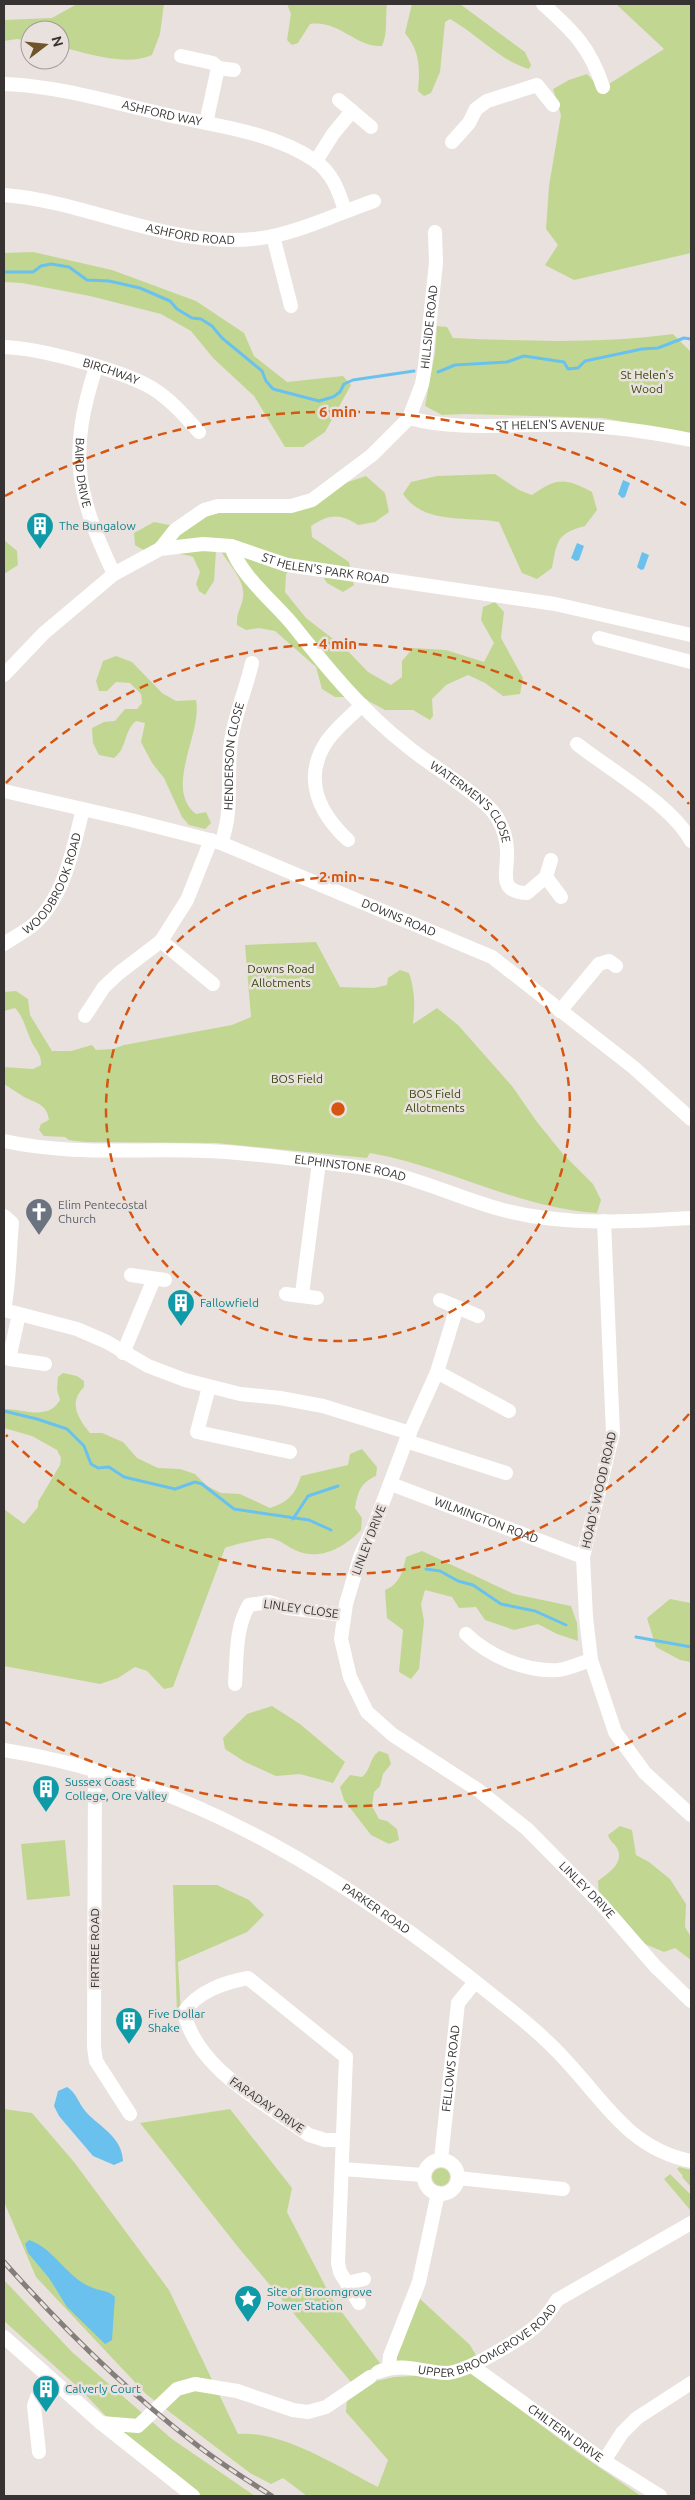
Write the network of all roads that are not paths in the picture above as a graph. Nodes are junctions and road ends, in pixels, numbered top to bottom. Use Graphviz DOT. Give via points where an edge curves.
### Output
graph roads {
  1 [pos="543,4"];
  2 [pos="181,56"];
  3 [pos="218,68"];
  4 [pos="234,70"];
  5 [pos="4,84"];
  6 [pos="603,87"];
  7 [pos="339,100"];
  8 [pos="553,105"];
  9 [pos="352,111"];
  10 [pos="206,123"];
  11 [pos="371,127"];
  12 [pos="452,142"];
  13 [pos="316,161"];
  14 [pos="4,195"];
  15 [pos="374,201"];
  16 [pos="345,211"];
  17 [pos="435,232"];
  18 [pos="273,236"];
  19 [pos="291,306"];
  20 [pos="4,347"];
  21 [pos="96,367"];
  22 [pos="409,418"];
  23 [pos="199,432"];
  24 [pos="691,440"];
  25 [pos="231,546"];
  26 [pos="160,549"];
  27 [pos="114,574"];
  28 [pos="691,636"];
  29 [pos="599,638"];
  30 [pos="691,662"];
  31 [pos="255,669"];
  32 [pos="4,674"];
  33 [pos="362,705"];
  34 [pos="577,744"];
  35 [pos="4,791"];
  36 [pos="83,809"];
  37 [pos="348,840"];
  38 [pos="691,841"];
  39 [pos="216,842"];
  40 [pos="551,860"];
  41 [pos="546,877"];
  42 [pos="561,897"];
  43 [pos="162,941"];
  44 [pos="4,944"];
  45 [pos="616,966"];
  46 [pos="206,983"];
  47 [pos="560,1011"];
  48 [pos="85,1016"];
  49 [pos="691,1119"];
  50 [pos="4,1141"];
  51 [pos="319,1162"];
  52 [pos="4,1216"];
  53 [pos="691,1218"];
  54 [pos="604,1221"];
  55 [pos="131,1275"];
  56 [pos="286,1294"];
  57 [pos="302,1294"];
  58 [pos="317,1298"];
  59 [pos="440,1300"];
  60 [pos="457,1307"];
  61 [pos="4,1310"];
  62 [pos="19,1314"];
  63 [pos="478,1316"];
  64 [pos="123,1353"];
  65 [pos="45,1364"];
  66 [pos="437,1372"];
  67 [pos="209,1387"];
  68 [pos="510,1411"];
  69 [pos="408,1437"];
  70 [pos="290,1452"];
  71 [pos="506,1473"];
  72 [pos="391,1484"];
  73 [pos="583,1557"];
  74 [pos="344,1615"];
  75 [pos="466,1634"];
  76 [pos="591,1660"];
  77 [pos="235,1684"];
  78 [pos="4,1750"];
  79 [pos="96,1772"];
  80 [pos="691,1815"];
  81 [pos="475,1982"];
  82 [pos="691,2001"];
  83 [pos="130,2114"];
  84 [pos="343,2140"];
  85 [pos="441,2159"];
  86 [pos="691,2160"];
  87 [pos="342,2169"];
  88 [pos="423,2174"];
  89 [pos="458,2178"];
  90 [pos="563,2189"];
  91 [pos="438,2194"];
  92 [pos="691,2223"];
  93 [pos="364,2280"];
  94 [pos="347,2283"];
  95 [pos="359,2303"];
  96 [pos="4,2337"];
  97 [pos="472,2366"];
  98 [pos="379,2372"];
  99 [pos="53,2381"];
  100 [pos="691,2383"];
  101 [pos="100,2423"];
  102 [pos="38,2452"];
  103 [pos="604,2461"];
  104 [pos="193,2496"];
  105 [pos="660,2496"];
  1 -- 6 [label="street" via="571,30 594,61"];
  2 -- 3 [label="street" via="213,63"];
  3 -- 4 [label="street"];
  3 -- 10 [label="street"];
  5 -- 10 [label="street, ASHFORD WAY" via="59,90"];
  7 -- 9 [label="street"];
  8 -- 12 [label="street" via="538,84 487,101 476,109 469,123"];
  9 -- 11 [label="street"];
  9 -- 13 [label="street"];
  10 -- 13 [label="street, ASHFORD WAY" via="294,148"];
  13 -- 16 [label="street, ASHFORD WAY" via="338,189"];
  14 -- 18 [label="street, ASHFORD ROAD" via="58,204 196,237 227,240"];
  15 -- 16 [label="street, ASHFORD ROAD"];
  16 -- 18 [label="street, ASHFORD ROAD"];
  17 -- 22 [label="street, HILLSIDE ROAD" via="436,263 425,366"];
  18 -- 19 [label="street"];
  20 -- 21 [label="street, BIRCHWAY"];
  21 -- 23 [label="street, BIRCHWAY" via="130,377 152,388 176,406"];
  21 -- 27 [label="street, BAIRD DRIVE" via="81,422 78,453 82,490 93,527"];
  22 -- 24 [label="street, ST HELEN'S AVENUE" via="451,424 620,428"];
  22 -- 26 [label="street" via="372,455 312,500 291,506 225,506 204,510 175,530"];
  25 -- 26 [label="street, ST HELEN'S PARK ROAD" via="203,544"];
  25 -- 28 [label="street, ST HELEN'S PARK ROAD" via="287,564 556,604"];
  25 -- 33 [label="street, WATERMEN'S CLOSE" via="234,556 270,603"];
  26 -- 27 [label="street, ST HELEN'S PARK ROAD"];
  27 -- 32 [label="street, ST HELEN'S PARK ROAD" via="44,633"];
  29 -- 30 [label="street"];
  31 -- 39 [label="street, HENDERSON CLOSE" via="231,740 228,826"];
  33 -- 37 [label="street" via="326,742 317,762 315,777 325,816"];
  33 -- 41 [label="street, WATERMEN'S CLOSE" via="406,746 498,818 507,852 505,874 508,885 516,893 527,893"];
  34 -- 38 [label="street" via="659,805 686,830"];
  35 -- 36 [label="street, DOWNS ROAD"];
  36 -- 39 [label="street, DOWNS ROAD"];
  36 -- 44 [label="street, WOODBROOK ROAD" via="67,869 50,902 32,925"];
  39 -- 43 [label="street, HENDERSON CLOSE"];
  39 -- 47 [label="street, DOWNS ROAD" via="492,957"];
  40 -- 41 [label="street"];
  41 -- 42 [label="street"];
  43 -- 46 [label="street"];
  43 -- 48 [label="street" via="104,987"];
  45 -- 47 [label="street" via="609,961 599,964"];
  47 -- 49 [label="street, DOWNS ROAD" via="633,1067"];
  50 -- 51 [label="street, ELPHINSTONE ROAD" via="43,1149 208,1151"];
  51 -- 54 [label="street, ELPHINSTONE ROAD" via="392,1174 501,1210 534,1217"];
  51 -- 57 [label="street"];
  52 -- 61 [label="street" via="12,1223 10,1282"];
  53 -- 54 [label="street, ELPHINSTONE ROAD"];
  54 -- 73 [label="street, HOAD'S WOOD ROAD" via="613,1432"];
  55 -- 64 [label="street" via="160,1280"];
  56 -- 57 [label="street"];
  57 -- 58 [label="street"];
  59 -- 60 [label="street"];
  60 -- 63 [label="street"];
  60 -- 66 [label="street, LINLEY DRIVE"];
  61 -- 62 [label="street"];
  62 -- 64 [label="street" via="77,1329"];
  62 -- 65 [label="street" via="10,1359"];
  64 -- 67 [label="street" via="148,1366"];
  66 -- 68 [label="street"];
  66 -- 69 [label="street, LINLEY DRIVE"];
  67 -- 69 [label="street" via="323,1406"];
  67 -- 70 [label="street" via="197,1432"];
  69 -- 71 [label="street"];
  69 -- 72 [label="street, LINLEY DRIVE"];
  72 -- 73 [label="street, WILMINGTON ROAD"];
  72 -- 74 [label="street, LINLEY DRIVE" via="360,1557"];
  73 -- 76 [label="street, HOAD'S WOOD ROAD"];
  74 -- 77 [label="street, LINLEY CLOSE" via="288,1608 269,1602 249,1605 242,1615"];
  74 -- 82 [label="street, LINLEY DRIVE" via="341,1639 350,1677 367,1712 393,1735 478,1790 527,1829"];
  75 -- 76 [label="street" via="479,1647 533,1669 559,1670"];
  76 -- 80 [label="street, HOAD'S WOOD ROAD" via="615,1732 645,1773"];
  78 -- 79 [label="street, PARKER ROAD"];
  79 -- 81 [label="street, PARKER ROAD" via="194,1805 288,1851 406,1928"];
  79 -- 83 [label="street, FIRTREE ROAD" via="94,2046 96,2060"];
  81 -- 85 [label="street, FELLOWS ROAD" via="458,2003"];
  81 -- 86 [label="street, PARKER ROAD" via="569,2063 631,2132 650,2147"];
  84 -- 84 [label="street, FARADAY DRIVE" via="346,2057 248,1978 232,1980 192,2001 184,2012 187,2026 199,2048 220,2071 309,2135 325,2140"];
  84 -- 87 [label="street"];
  85 -- 88 [label="street" via="432,2162"];
  85 -- 89 [label="street" via="455,2166"];
  87 -- 88 [label="street"];
  87 -- 94 [label="street" via="338,2263"];
  88 -- 91 [label="street" via="429,2189"];
  89 -- 90 [label="street"];
  89 -- 91 [label="street" via="453,2189"];
  91 -- 98 [label="street" via="418,2282 390,2356"];
  92 -- 97 [label="street, UPPER BROOMGROVE ROAD" via="557,2300 535,2327"];
  93 -- 94 [label="street"];
  94 -- 95 [label="street"];
  96 -- 99 [label="street"];
  97 -- 98 [label="street, UPPER BROOMGROVE ROAD" via="447,2373 416,2367"];
  97 -- 103 [label="street, CHILTERN DRIVE"];
  98 -- 101 [label="street" via="326,2407 308,2412 237,2391 195,2384 176,2389 138,2426"];
  99 -- 101 [label="street"];
  99 -- 102 [label="street" via="37,2397 34,2406"];
  100 -- 103 [label="street" via="638,2418 622,2433"];
  101 -- 104 [label="street"];
  103 -- 105 [label="street, CHILTERN DRIVE"];
}
